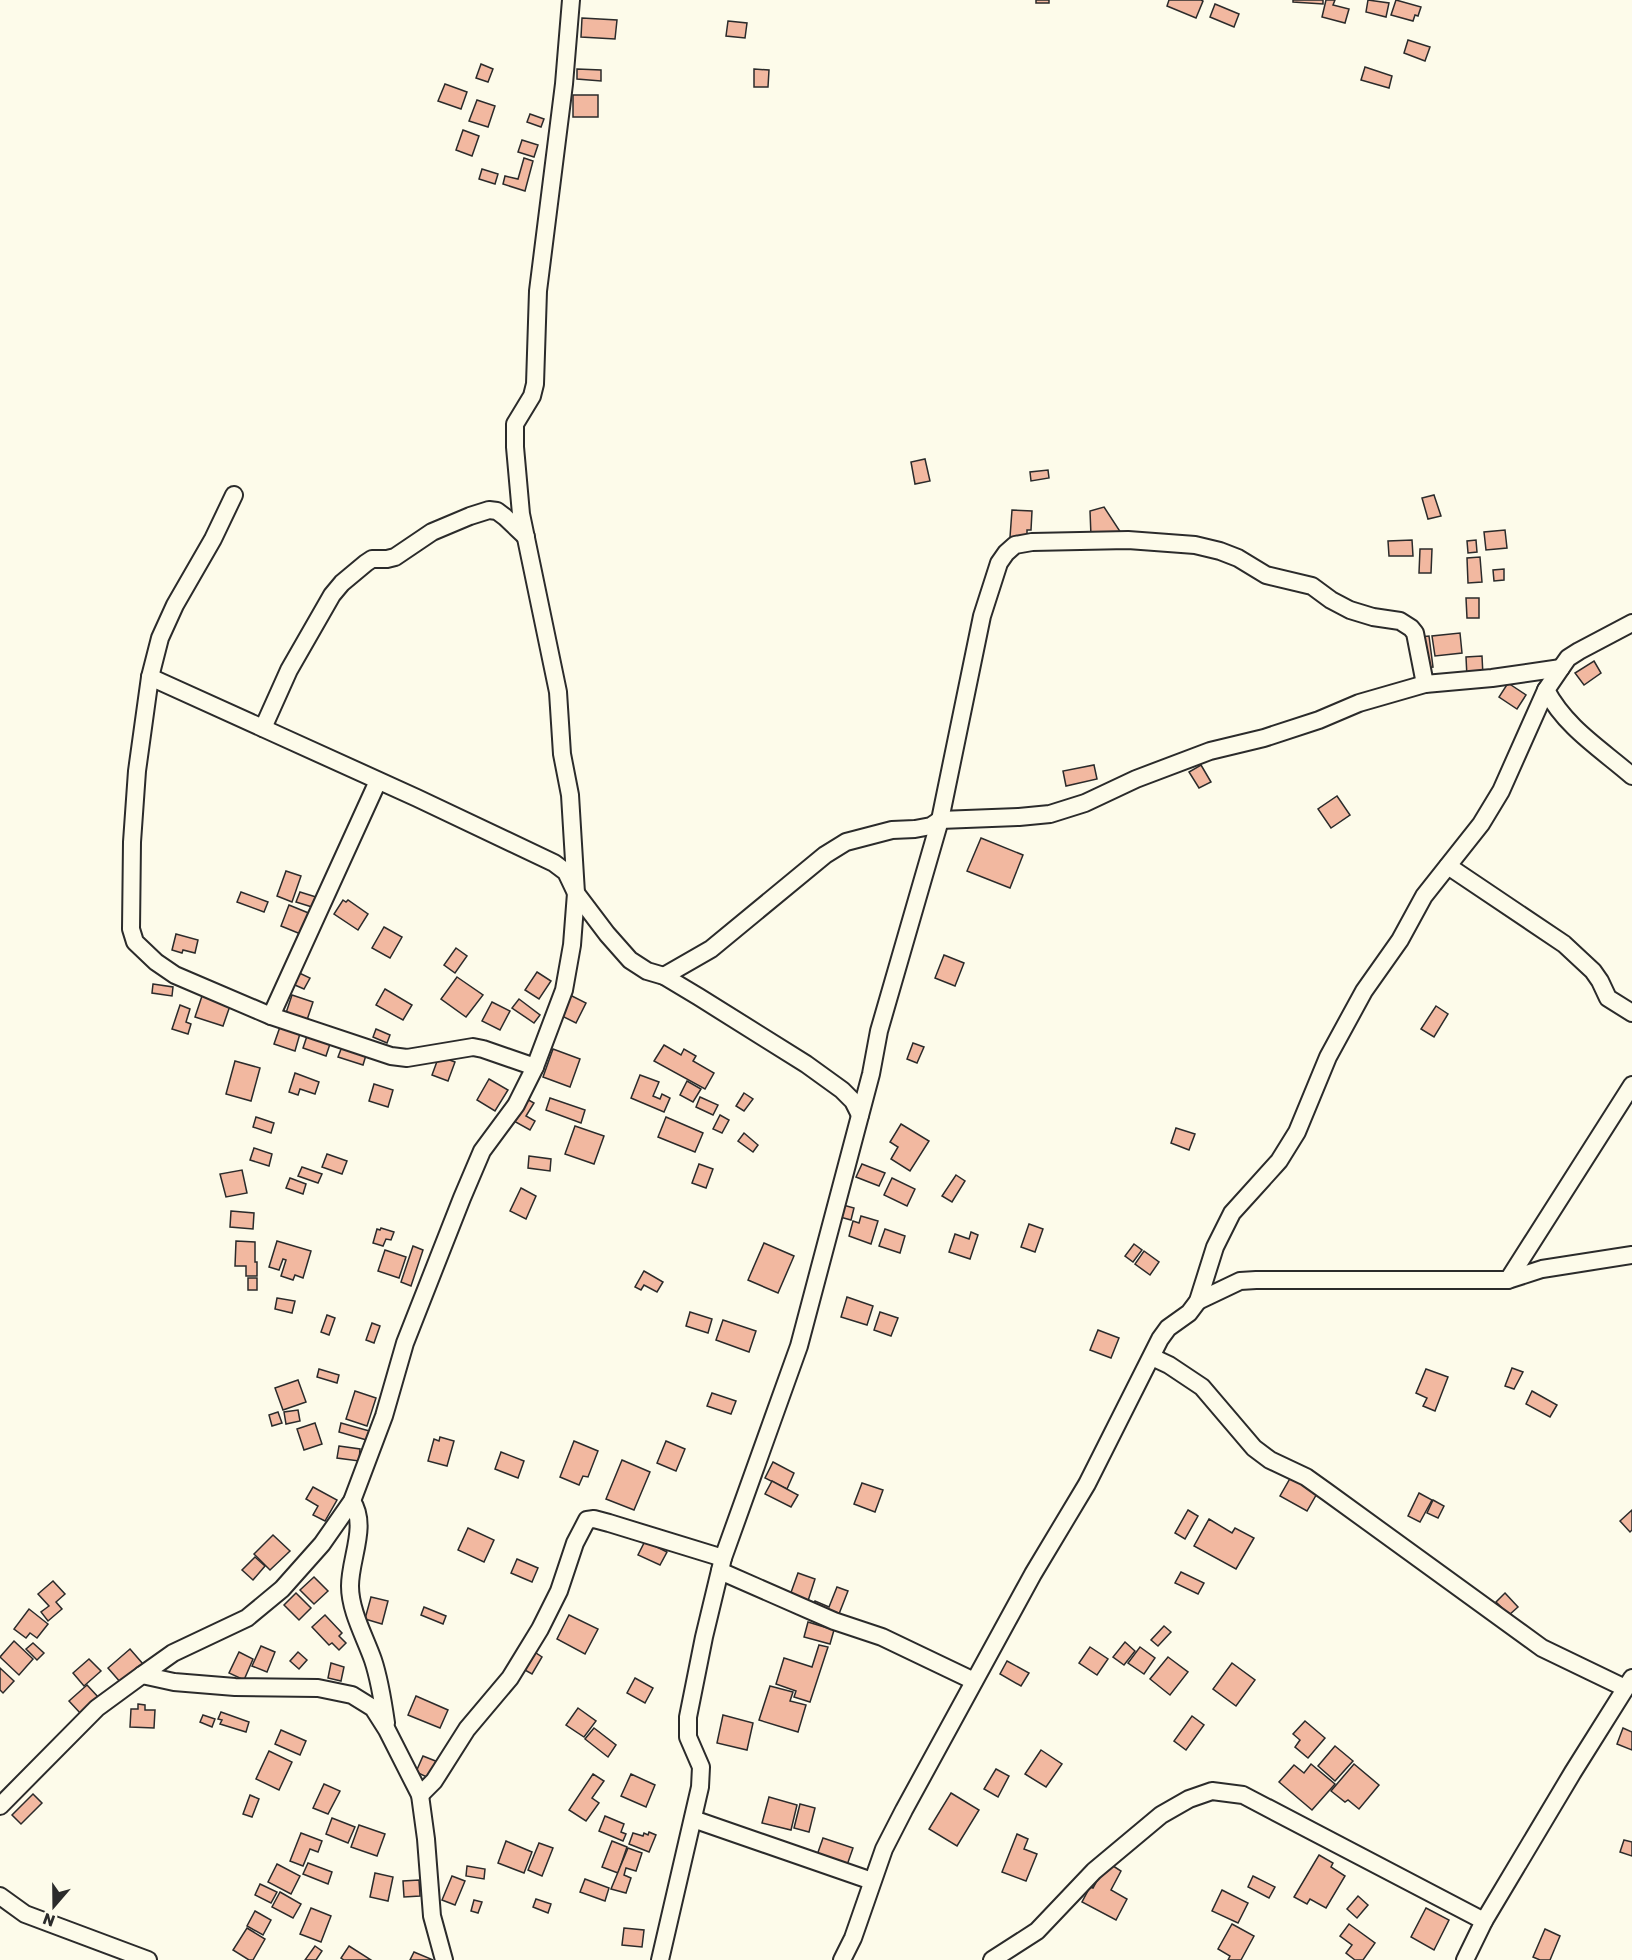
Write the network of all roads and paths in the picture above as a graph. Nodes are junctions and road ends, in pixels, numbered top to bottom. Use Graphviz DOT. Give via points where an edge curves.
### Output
graph roads {
  1 [pos="571,0"];
  2 [pos="234,495"];
  3 [pos="526,537"];
  4 [pos="1632,623"];
  5 [pos="1561,668"];
  6 [pos="150,677"];
  7 [pos="1425,684"];
  8 [pos="1546,690"];
  9 [pos="263,728"];
  10 [pos="1632,776"];
  11 [pos="378,781"];
  12 [pos="940,820"];
  13 [pos="1448,866"];
  14 [pos="576,893"];
  15 [pos="663,976"];
  16 [pos="1632,1013"];
  17 [pos="271,1016"];
  18 [pos="535,1067"];
  19 [pos="1632,1084"];
  20 [pos="860,1115"];
  21 [pos="1632,1255"];
  22 [pos="1508,1280"];
  23 [pos="1198,1301"];
  24 [pos="1152,1357"];
  25 [pos="352,1501"];
  26 [pos="721,1564"];
  27 [pos="142,1675"];
  28 [pos="974,1681"];
  29 [pos="1629,1683"];
  30 [pos="387,1730"];
  31 [pos="420,1795"];
  32 [pos="0,1806"];
  33 [pos="693,1819"];
  34 [pos="872,1881"];
  35 [pos="0,1896"];
  36 [pos="1484,1921"];
  37 [pos="148,1960"];
  38 [pos="444,1960"];
  39 [pos="660,1960"];
  40 [pos="842,1960"];
  41 [pos="992,1960"];
  42 [pos="1465,1960"];
  1 -- 3 [label="street" via="538,291 535,384 514,424"];
  2 -- 6 [label="street" via="175,605 160,638"];
  3 -- 9 [label="street" via="497,511 489,510 432,532 395,557 366,563 332,595 289,670"];
  3 -- 14 [label="street" via="558,692"];
  4 -- 5 [label="street" via="1579,651"];
  5 -- 7 [label="street"];
  5 -- 8 [label="street"];
  6 -- 9 [label="street"];
  6 -- 17 [label="street" via="132,842 131,929 135,942 176,975"];
  7 -- 12 [label="street" via="1264,738 1210,750 1050,814"];
  7 -- 12 [label="street" via="1411,628 1400,621 1350,610 1312,586 1266,575 1220,551 1128,540 1015,545 997,569 982,616"];
  8 -- 10 [label="street" via="1566,721"];
  8 -- 13 [label="street" via="1501,791"];
  9 -- 11 [label="street"];
  11 -- 14 [label="street" via="554,863 566,872"];
  11 -- 17 [label="street"];
  12 -- 15 [label="street" via="915,830 892,830 846,843 825,855 711,949"];
  12 -- 20 [label="street" via="879,1031"];
  13 -- 16 [label="street" via="1564,944 1593,971 1608,998"];
  13 -- 23 [label="street" via="1364,991 1328,1058 1297,1132 1279,1161 1232,1213 1215,1247"];
  14 -- 15 [label="street" via="630,960"];
  14 -- 18 [label="street" via="564,990"];
  15 -- 20 [label="street" via="815,1070 853,1101"];
  17 -- 18 [label="street" via="391,1056 407,1058 473,1047"];
  18 -- 25 [label="street" via="516,1105 482,1151 405,1343 384,1416"];
  19 -- 22 [label="street"];
  20 -- 26 [label="street" via="799,1346"];
  21 -- 22 [label="street" via="1542,1269"];
  22 -- 23 [label="street" via="1240,1281"];
  23 -- 24 [label="street" via="1168,1328"];
  24 -- 28 [label="street" via="1087,1484"];
  24 -- 29 [label="street" via="1202,1387 1254,1448 1270,1460 1306,1477 1542,1648"];
  25 -- 27 [label="street" via="322,1544 282,1589 246,1618 173,1653"];
  25 -- 30 [label="street" via="359,1513 359,1527 350,1586 352,1603 374,1663"];
  26 -- 28 [label="street" via="834,1621 882,1637"];
  26 -- 31 [label="street" via="602,1521 587,1520 559,1591 534,1639 510,1678"];
  26 -- 33 [label="street" via="688,1718 688,1737 701,1767"];
  27 -- 30 [label="street" via="174,1682 318,1688 352,1695 373,1708"];
  27 -- 32 [label="street" via="97,1708"];
  28 -- 34 [label="street" via="894,1829"];
  29 -- 36 [label="street"];
  30 -- 31 [label="street"];
  31 -- 38 [label="street" via="432,1916"];
  33 -- 34 [label="street"];
  33 -- 39 [label="street"];
  34 -- 40 [label="street"];
  35 -- 37 [label="street" via="25,1914"];
  36 -- 41 [label="street" via="1243,1795 1212,1791 1161,1815 1094,1871 1037,1931"];
  36 -- 42 [label="street"];
}
